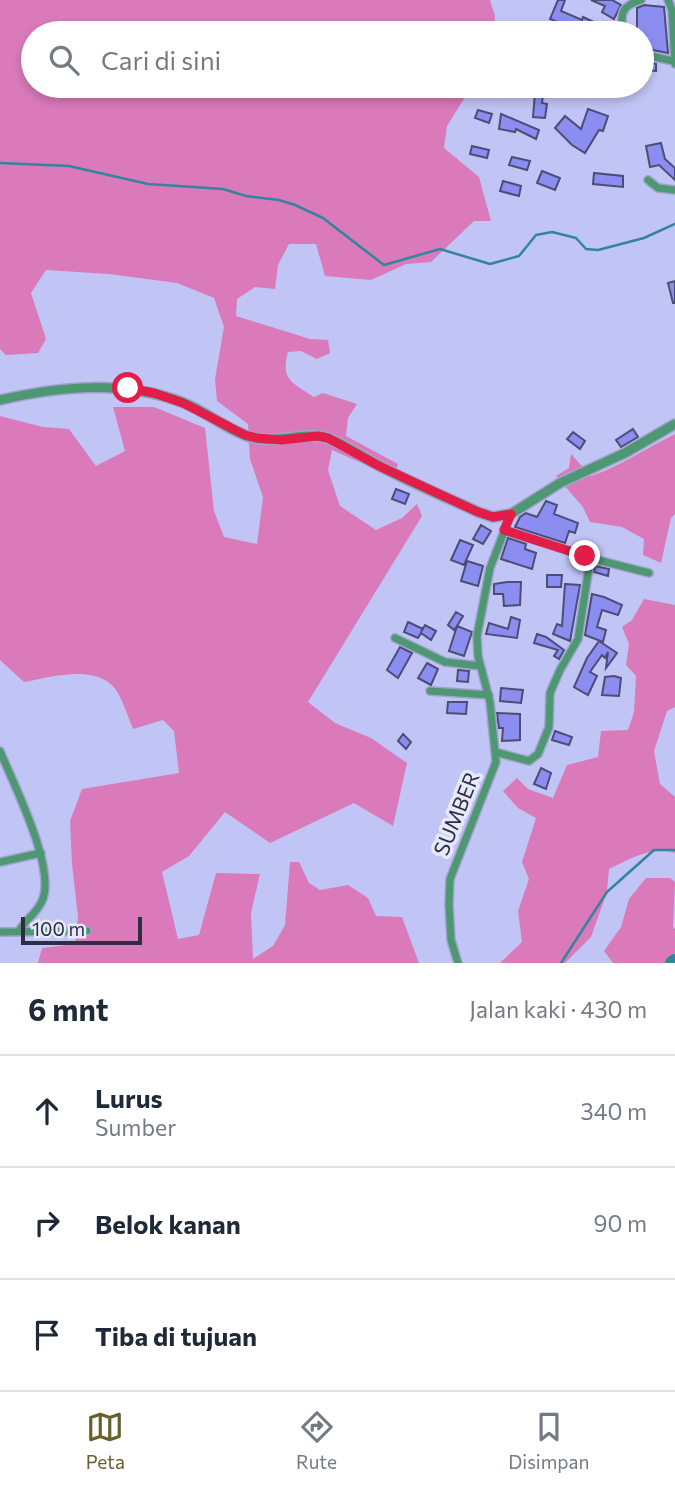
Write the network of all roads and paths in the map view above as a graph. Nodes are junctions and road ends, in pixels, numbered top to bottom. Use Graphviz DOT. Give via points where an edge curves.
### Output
graph roads {
  1 [pos="640,0"];
  2 [pos="668,0"];
  3 [pos="622,21"];
  4 [pos="654,57"];
  5 [pos="674,63"];
  6 [pos="648,180"];
  7 [pos="675,190"];
  8 [pos="0,400"];
  9 [pos="675,424"];
  10 [pos="511,514"];
  11 [pos="504,530"];
  12 [pos="585,556"];
  13 [pos="649,573"];
  14 [pos="395,638"];
  15 [pos="480,666"];
  16 [pos="430,691"];
  17 [pos="489,695"];
  18 [pos="0,751"];
  19 [pos="495,752"];
  20 [pos="41,853"];
  21 [pos="0,862"];
  22 [pos="19,931"];
  23 [pos="87,931"];
  24 [pos="0,932"];
  25 [pos="458,963"];
  1 -- 3 [label="street" via="626,6"];
  2 -- 5 [label="street"];
  4 -- 5 [label="street"];
  6 -- 7 [label="street" via="658,188"];
  8 -- 10 [label="street" via="100,386 154,393 250,437 328,438 478,512 493,517"];
  9 -- 10 [label="street"];
  10 -- 11 [label="street, SUMBER"];
  11 -- 12 [label="street"];
  11 -- 15 [label="street, SUMBER" via="494,554 477,636"];
  12 -- 13 [label="street"];
  12 -- 19 [label="street" via="589,567 580,631 550,693 551,721 538,754 529,761"];
  14 -- 15 [label="street" via="445,662"];
  15 -- 17 [label="street, SUMBER"];
  16 -- 17 [label="street"];
  17 -- 19 [label="street, SUMBER"];
  18 -- 20 [label="street"];
  19 -- 25 [label="street, SUMBER" via="493,772 450,879 451,940"];
  20 -- 21 [label="street"];
  20 -- 22 [label="street" via="46,887 43,899"];
  22 -- 23 [label="street"];
  22 -- 24 [label="street"];
}
